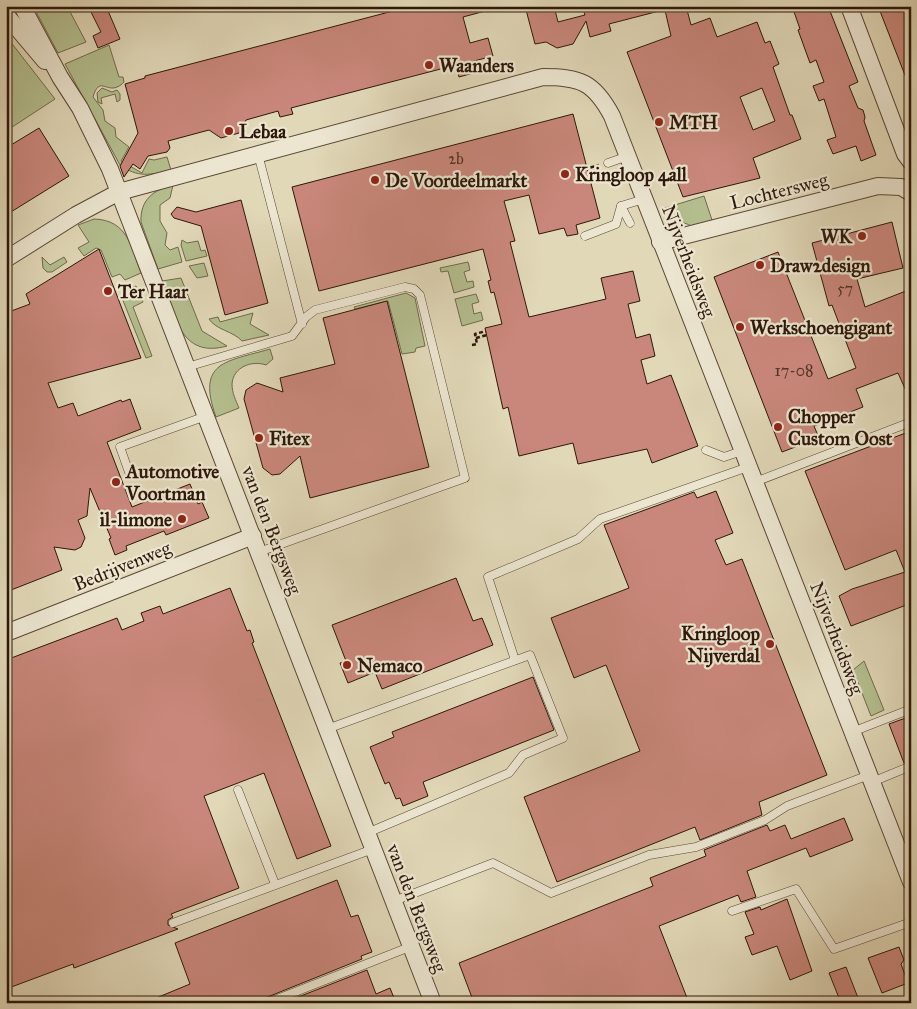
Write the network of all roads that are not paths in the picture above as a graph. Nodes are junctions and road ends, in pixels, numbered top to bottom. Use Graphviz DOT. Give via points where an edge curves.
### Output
graph roads {
  1 [pos="22,6"];
  2 [pos="849,6"];
  3 [pos="6,15"];
  4 [pos="60,77"];
  5 [pos="258,154"];
  6 [pos="628,156"];
  7 [pos="911,162"];
  8 [pos="608,163"];
  9 [pos="910,189"];
  10 [pos="119,192"];
  11 [pos="644,199"];
  12 [pos="621,206"];
  13 [pos="630,223"];
  14 [pos="585,236"];
  15 [pos="660,242"];
  16 [pos="6,259"];
  17 [pos="302,324"];
  18 [pos="187,367"];
  19 [pos="206,416"];
  20 [pos="911,422"];
  21 [pos="706,450"];
  22 [pos="742,451"];
  23 [pos="748,467"];
  24 [pos="130,475"];
  25 [pos="755,482"];
  26 [pos="253,536"];
  27 [pos="259,552"];
  28 [pos="6,633"];
  29 [pos="515,660"];
  30 [pos="911,709"];
  31 [pos="327,728"];
  32 [pos="852,732"];
  33 [pos="911,766"];
  34 [pos="870,778"];
  35 [pos="238,790"];
  36 [pos="367,833"];
  37 [pos="373,849"];
  38 [pos="911,882"];
  39 [pos="275,884"];
  40 [pos="394,901"];
  41 [pos="732,911"];
  42 [pos="911,922"];
  43 [pos="173,923"];
  44 [pos="412,946"];
  45 [pos="267,1003"];
  46 [pos="433,1003"];
  1 -- 4 [label="street, van den Bergsweg"];
  2 -- 7 [label="street"];
  3 -- 4 [label="street, van den Bergsweg"];
  4 -- 10 [label="street, van den Bergsweg" via="80,108"];
  5 -- 6 [label="street, Nijverheidsweg" via="543,77 567,77 588,84 602,97"];
  5 -- 10 [label="street, Nijverheidsweg"];
  5 -- 17 [label="lane"];
  6 -- 8 [label="lane"];
  6 -- 11 [label="street, Nijverheidsweg"];
  9 -- 15 [label="street, Lochtersweg" via="878,186"];
  10 -- 16 [label="street, Nijverheidsweg"];
  10 -- 18 [label="street, van den Bergsweg"];
  11 -- 12 [label="lane"];
  11 -- 15 [label="street, Nijverheidsweg"];
  12 -- 13 [label="lane"];
  12 -- 14 [label="lane" via="616,224"];
  15 -- 22 [label="street, Nijverheidsweg"];
  17 -- 18 [label="lane" via="287,338"];
  17 -- 27 [label="lane" via="306,316 315,310 405,287 417,291 422,300 465,478"];
  18 -- 19 [label="street, van den Bergsweg"];
  19 -- 24 [label="lane" via="120,447"];
  19 -- 26 [label="street, van den Bergsweg"];
  20 -- 25 [label="lane"];
  21 -- 22 [label="lane" via="724,457"];
  22 -- 23 [label="street, Nijverheidsweg"];
  23 -- 25 [label="street, Nijverheidsweg"];
  23 -- 29 [label="lane" via="600,519 578,540 488,578"];
  25 -- 32 [label="street, Nijverheidsweg"];
  26 -- 27 [label="street, van den Bergsweg"];
  26 -- 28 [label="street, Bedrijvenweg"];
  27 -- 31 [label="street, van den Bergsweg"];
  29 -- 31 [label="lane"];
  29 -- 36 [label="lane" via="530,655 563,738 523,755 509,773"];
  30 -- 32 [label="lane"];
  31 -- 36 [label="street, van den Bergsweg"];
  32 -- 34 [label="street, Nijverheidsweg"];
  33 -- 34 [label="lane"];
  34 -- 38 [label="street, Nijverheidsweg"];
  34 -- 40 [label="lane" via="787,806 765,820 696,846 649,855 551,893 493,863"];
  35 -- 39 [label="lane"];
  36 -- 37 [label="street, van den Bergsweg"];
  37 -- 39 [label="lane"];
  37 -- 40 [label="street, van den Bergsweg"];
  39 -- 43 [label="lane"];
  40 -- 44 [label="street, van den Bergsweg"];
  41 -- 42 [label="lane" via="796,889 834,949"];
  44 -- 45 [label="lane"];
  44 -- 46 [label="street, van den Bergsweg"];
}
